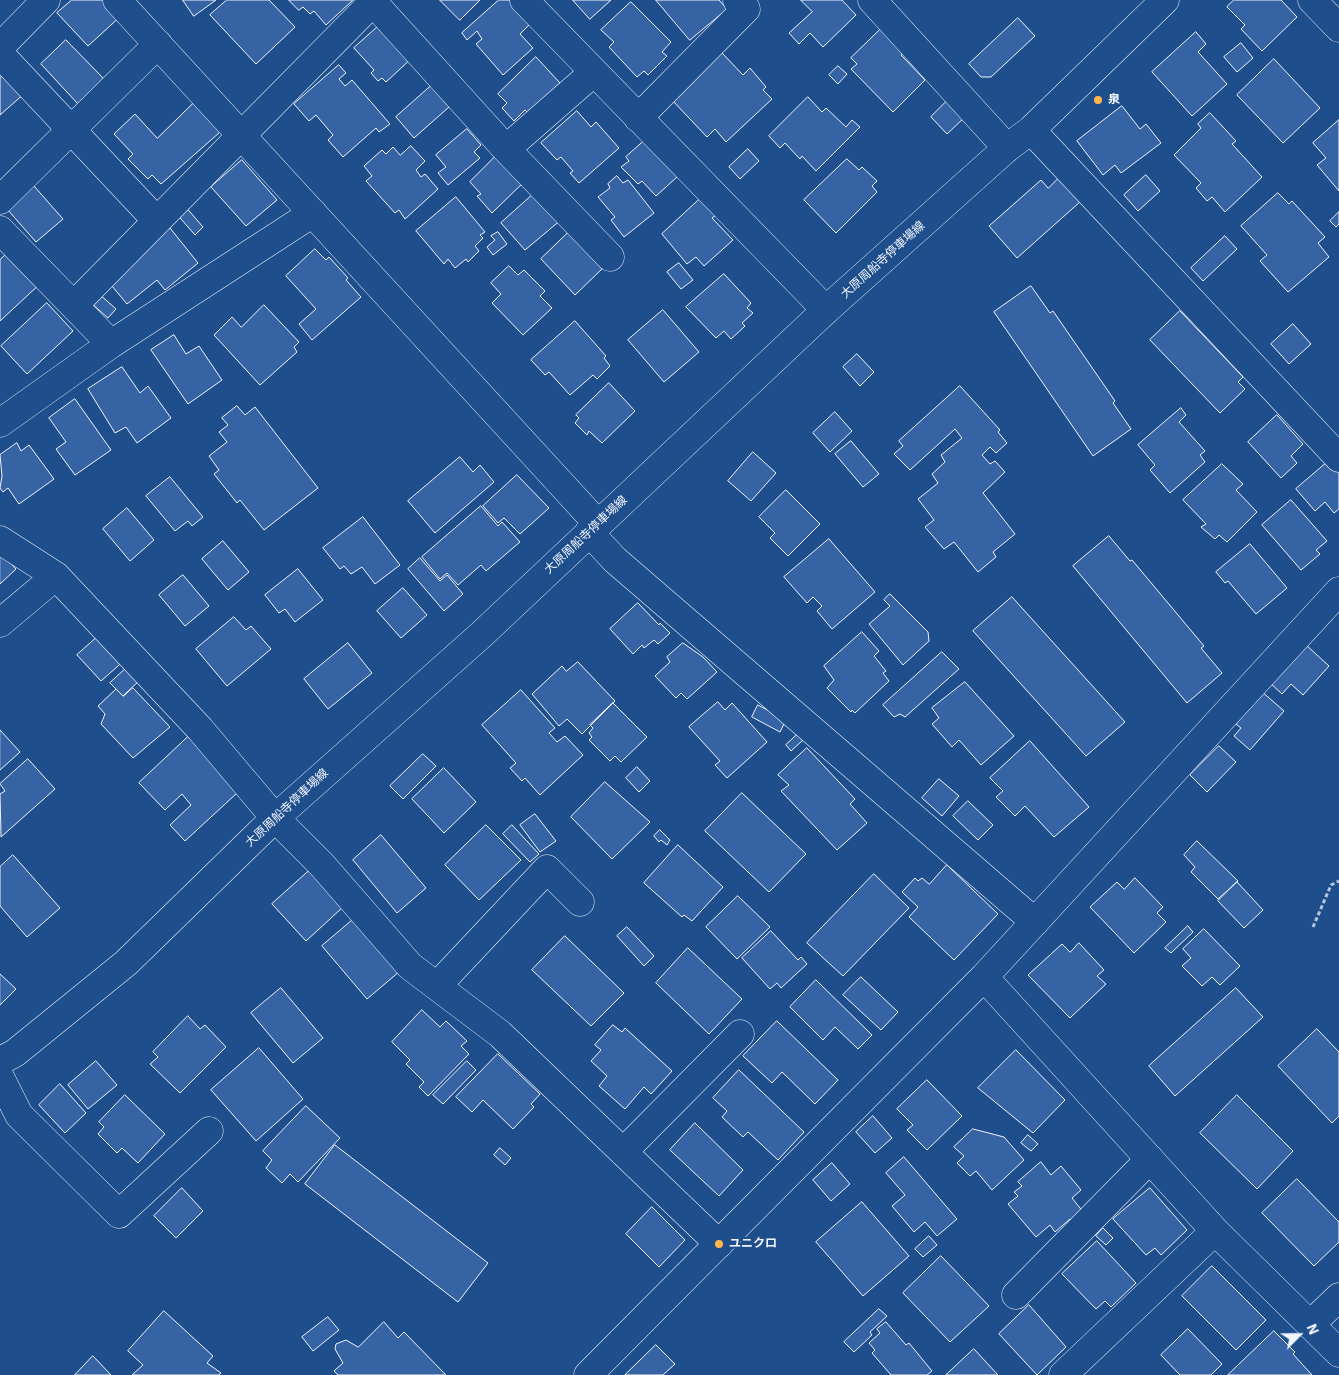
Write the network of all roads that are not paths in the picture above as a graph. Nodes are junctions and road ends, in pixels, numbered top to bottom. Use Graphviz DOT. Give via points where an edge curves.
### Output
graph roads {
  1 [pos="46,0"];
  2 [pos="117,0"];
  3 [pos="524,0"];
  4 [pos="737,0"];
  5 [pos="872,0"];
  6 [pos="1165,0"];
  7 [pos="1312,0"];
  8 [pos="373,1"];
  9 [pos="1339,28"];
  10 [pos="158,44"];
  11 [pos="0,47"];
  12 [pos="0,54"];
  13 [pos="594,72"];
  14 [pos="638,118"];
  15 [pos="71,129"];
  16 [pos="1031,130"];
  17 [pos="242,135"];
  18 [pos="1007,148"];
  19 [pos="506,149"];
  20 [pos="0,200"];
  21 [pos="313,212"];
  22 [pos="157,221"];
  23 [pos="0,230"];
  24 [pos="610,257"];
  25 [pos="74,305"];
  26 [pos="826,310"];
  27 [pos="111,344"];
  28 [pos="0,422"];
  29 [pos="1339,458"];
  30 [pos="594,528"];
  31 [pos="0,540"];
  32 [pos="56,576"];
  33 [pos="1339,591"];
  34 [pos="0,623"];
  35 [pos="275,818"];
  36 [pos="580,902"];
  37 [pos="1035,922"];
  38 [pos="984,977"];
  39 [pos="437,986"];
  40 [pos="740,1034"];
  41 [pos="0,1061"];
  42 [pos="0,1078"];
  43 [pos="210,1131"];
  44 [pos="623,1152"];
  45 [pos="1150,1159"];
  46 [pos="1216,1231"];
  47 [pos="719,1244"];
  48 [pos="1016,1295"];
  49 [pos="1339,1297"];
  50 [pos="1311,1324"];
  51 [pos="1339,1353"];
  52 [pos="588,1375"];
  53 [pos="1063,1375"];
  1 -- 11 [label="street"];
  2 -- 10 [label="street"];
  3 -- 13 [label="street"];
  4 -- 14 [label="street" via="746,9"];
  5 -- 18 [label="street"];
  6 -- 16 [label="street, 大原周船寺停車場線"];
  7 -- 9 [label="street"];
  8 -- 17 [label="street"];
  8 -- 19 [label="street"];
  10 -- 15 [label="street"];
  10 -- 17 [label="street"];
  12 -- 15 [label="street"];
  13 -- 14 [label="street"];
  13 -- 19 [label="street"];
  14 -- 26 [label="street"];
  15 -- 20 [label="street"];
  15 -- 22 [label="street"];
  16 -- 18 [label="street, 大原周船寺停車場線"];
  16 -- 29 [label="street"];
  17 -- 21 [label="street"];
  17 -- 22 [label="street"];
  18 -- 26 [label="street, 大原周船寺停車場線"];
  19 -- 24 [label="street"];
  21 -- 27 [label="street"];
  21 -- 30 [label="street"];
  22 -- 25 [label="street"];
  23 -- 25 [label="street"];
  25 -- 27 [label="street"];
  26 -- 30 [label="street, 大原周船寺停車場線"];
  27 -- 28 [label="street"];
  30 -- 35 [label="street, 大原周船寺停車場線" via="482,634"];
  30 -- 37 [label="street" via="615,560"];
  31 -- 32 [label="street"];
  32 -- 34 [label="street"];
  32 -- 35 [label="street" via="200,729"];
  33 -- 37 [label="street"];
  35 -- 39 [label="street" via="322,865 410,966"];
  35 -- 41 [label="street, 大原周船寺停車場線" via="126,963 15,1053"];
  36 -- 39 [label="street" via="547,869"];
  37 -- 38 [label="street"];
  38 -- 45 [label="street"];
  38 -- 47 [label="street"];
  39 -- 44 [label="street" via="500,1034"];
  40 -- 44 [label="street"];
  42 -- 43 [label="street" via="19,1115 119,1214"];
  44 -- 47 [label="street"];
  45 -- 46 [label="street"];
  45 -- 48 [label="street"];
  46 -- 50 [label="street"];
  46 -- 53 [label="street"];
  47 -- 52 [label="street"];
  49 -- 50 [label="street"];
  50 -- 51 [label="street"];
}
